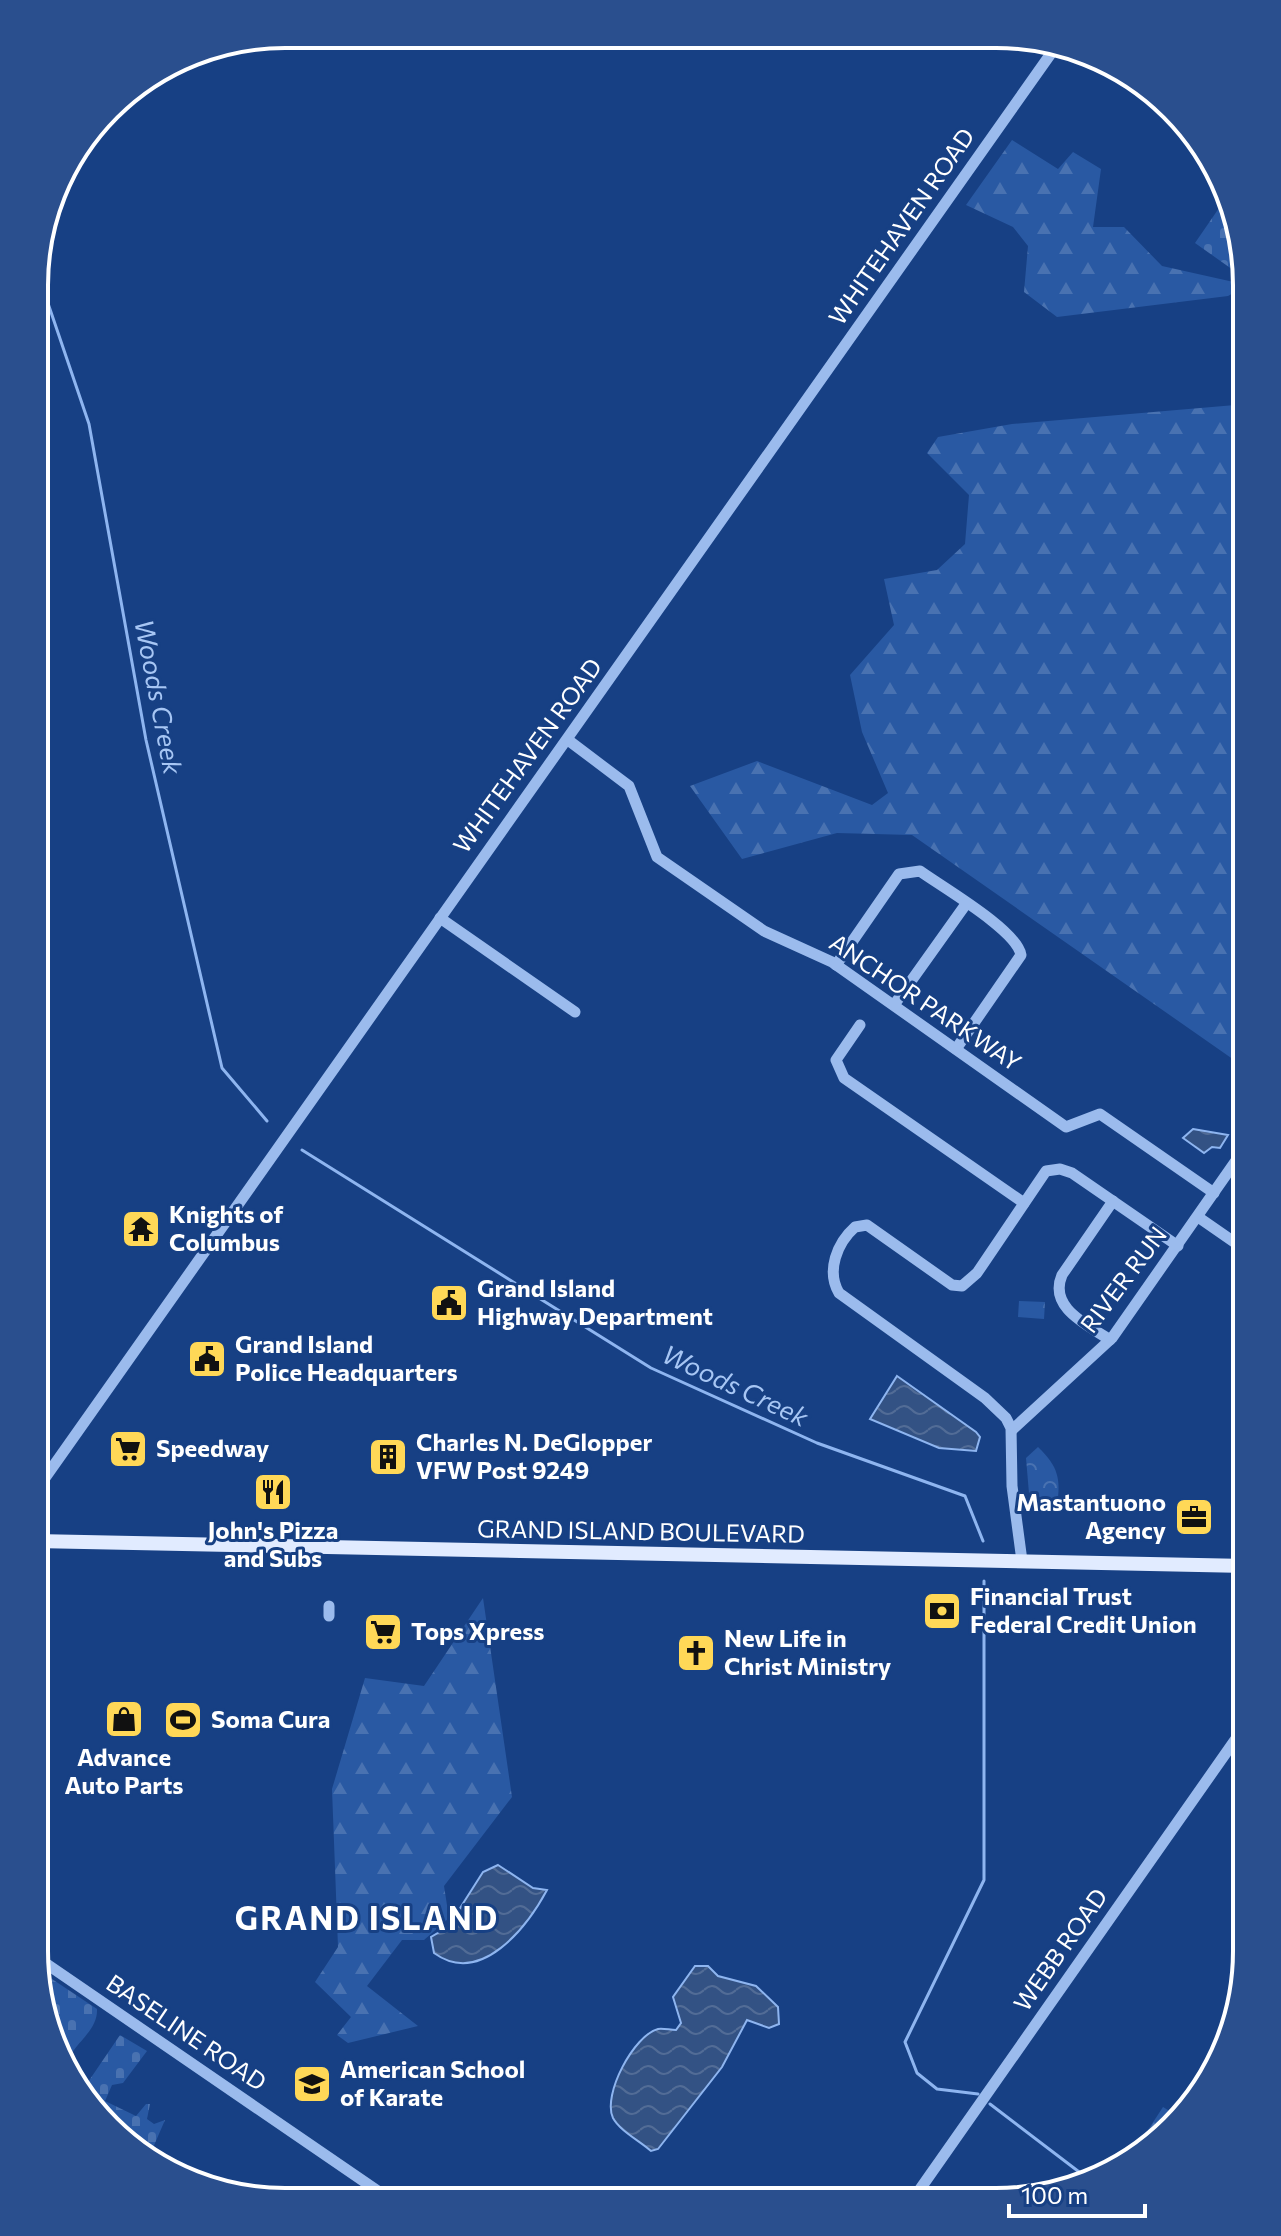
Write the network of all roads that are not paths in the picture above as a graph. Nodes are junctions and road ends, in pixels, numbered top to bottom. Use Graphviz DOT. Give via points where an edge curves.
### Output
graph roads {
  1 [pos="1050,55"];
  2 [pos="568,740"];
  3 [pos="966,904"];
  4 [pos="440,918"];
  5 [pos="836,965"];
  6 [pos="894,1005"];
  7 [pos="575,1012"];
  8 [pos="860,1025"];
  9 [pos="956,1049"];
  10 [pos="1232,1166"];
  11 [pos="1214,1193"];
  12 [pos="1113,1201"];
  13 [pos="1024,1203"];
  14 [pos="1198,1217"];
  15 [pos="1232,1241"];
  16 [pos="1178,1246"];
  17 [pos="1110,1340"];
  18 [pos="1012,1430"];
  19 [pos="48,1474"];
  20 [pos="48,1541"];
  21 [pos="1022,1561"];
  22 [pos="1232,1566"];
  23 [pos="1232,1744"];
  24 [pos="49,1966"];
  25 [pos="373,2188"];
  26 [pos="921,2188"];
  1 -- 2 [label="street, WHITEHAVEN ROAD"];
  2 -- 4 [label="street, WHITEHAVEN ROAD"];
  2 -- 5 [label="street, ANCHOR PARKWAY" via="629,786 657,857 764,931"];
  3 -- 5 [label="street" via="920,871 899,874"];
  3 -- 6 [label="street"];
  3 -- 9 [label="street" via="1015,941 1021,955"];
  4 -- 7 [label="street"];
  4 -- 19 [label="street, WHITEHAVEN ROAD"];
  5 -- 6 [label="street, ANCHOR PARKWAY"];
  6 -- 9 [label="street, ANCHOR PARKWAY"];
  8 -- 13 [label="street" via="836,1060 844,1078"];
  9 -- 11 [label="street, ANCHOR PARKWAY" via="1066,1127 1100,1114"];
  10 -- 11 [label="street, RIVER RUN"];
  11 -- 14 [label="street, RIVER RUN"];
  12 -- 13 [label="street" via="1072,1173 1055,1168 1046,1171"];
  12 -- 16 [label="street"];
  12 -- 17 [label="street" via="1058,1288 1066,1309"];
  13 -- 18 [label="street" via="977,1273 962,1286 952,1285 867,1225 855,1227 840,1244 834,1276 839,1293 996,1406"];
  14 -- 15 [label="street, RIVER RUN"];
  14 -- 16 [label="street, RIVER RUN"];
  16 -- 17 [label="street, RIVER RUN"];
  17 -- 18 [label="street, RIVER RUN"];
  18 -- 21 [label="street" via="1012,1486"];
  20 -- 21 [label="main road, GRAND ISLAND BOULEVARD"];
  21 -- 22 [label="main road, GRAND ISLAND BOULEVARD"];
  23 -- 26 [label="street, WEBB ROAD"];
  24 -- 25 [label="street, BASELINE ROAD"];
}
